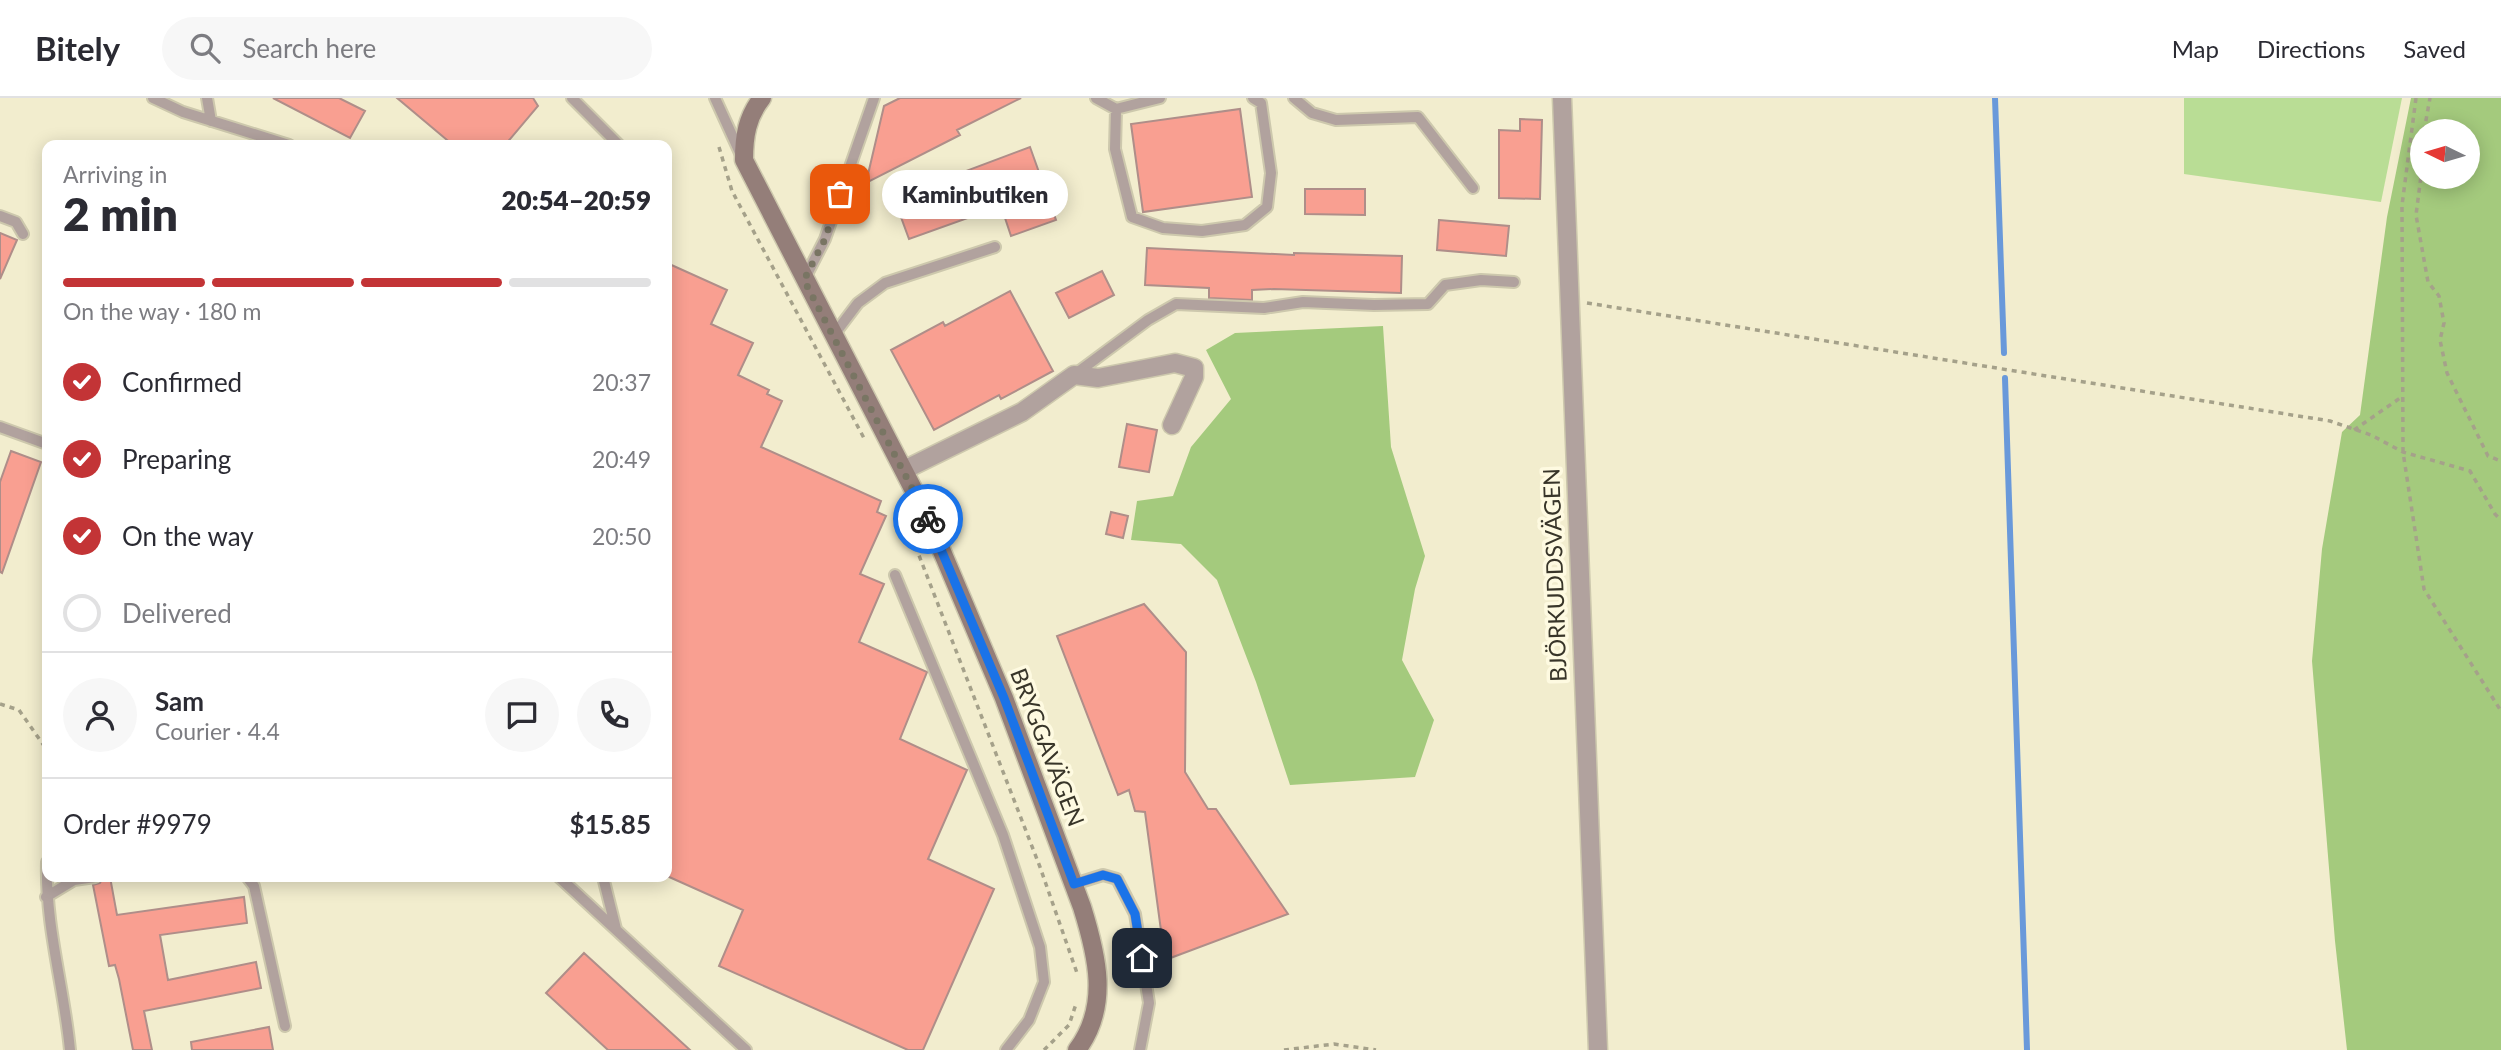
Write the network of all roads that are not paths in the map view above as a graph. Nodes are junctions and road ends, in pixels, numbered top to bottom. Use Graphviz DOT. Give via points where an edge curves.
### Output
graph roads {
  1 [pos="153,98"];
  2 [pos="207,98"];
  3 [pos="572,98"];
  4 [pos="715,98"];
  5 [pos="762,98"];
  6 [pos="874,98"];
  7 [pos="1096,98"];
  8 [pos="1160,98"];
  9 [pos="1294,98"];
  10 [pos="1562,98"];
  11 [pos="1258,100"];
  12 [pos="1116,109"];
  13 [pos="211,121"];
  14 [pos="273,140"];
  15 [pos="614,140"];
  16 [pos="744,160"];
  17 [pos="1473,188"];
  18 [pos="0,216"];
  19 [pos="23,234"];
  20 [pos="995,247"];
  21 [pos="804,280"];
  22 [pos="1514,282"];
  23 [pos="833,336"];
  24 [pos="1074,376"];
  25 [pos="1172,425"];
  26 [pos="0,427"];
  27 [pos="42,442"];
  28 [pos="904,470"];
  29 [pos="895,575"];
  30 [pos="46,882"];
  31 [pos="71,882"];
  32 [pos="251,882"];
  33 [pos="564,882"];
  34 [pos="604,882"];
  35 [pos="1074,884"];
  36 [pos="46,897"];
  37 [pos="616,929"];
  38 [pos="285,1026"];
  39 [pos="70,1050"];
  40 [pos="746,1050"];
  41 [pos="1006,1050"];
  42 [pos="1077,1050"];
  43 [pos="1140,1050"];
  44 [pos="1598,1050"];
  1 -- 13 [label="lane"];
  2 -- 13 [label="lane"];
  3 -- 15 [label="lane"];
  4 -- 16 [label="lane, BRYGGAVÄGEN"];
  5 -- 16 [label="main road" via="748,123"];
  6 -- 21 [label="lane" via="825,239"];
  7 -- 12 [label="lane"];
  8 -- 12 [label="lane"];
  9 -- 17 [label="lane" via="1312,113 1336,120 1418,117"];
  10 -- 44 [label="street, BJÖRKUDDSVÄGEN"];
  11 -- 12 [label="lane" via="1271,173 1266,207 1244,225 1202,231 1163,228 1132,217 1115,149"];
  13 -- 14 [label="lane"];
  16 -- 21 [label="main road, BRYGGAVÄGEN"];
  18 -- 19 [label="lane" via="16,222"];
  20 -- 23 [label="lane" via="885,283 858,303"];
  21 -- 23 [label="main road, BRYGGAVÄGEN"];
  22 -- 24 [label="lane" via="1445,285 1428,304 1303,302 1264,308 1176,304"];
  23 -- 28 [label="main road, BRYGGAVÄGEN"];
  24 -- 25 [label="street" via="1098,378 1175,363 1188,365 1194,368 1194,377"];
  24 -- 28 [label="street" via="1022,412"];
  26 -- 27 [label="lane"];
  28 -- 35 [label="main road, BRYGGAVÄGEN" via="1004,698"];
  29 -- 41 [label="lane" via="1003,835 1040,947 1044,982 1029,1020"];
  30 -- 36 [label="lane"];
  31 -- 36 [label="lane"];
  32 -- 38 [label="lane"];
  33 -- 37 [label="lane"];
  34 -- 37 [label="lane"];
  35 -- 42 [label="main road, BRYGGAVÄGEN" via="1099,975 1092,1025"];
  35 -- 43 [label="lane" via="1103,875 1117,879 1135,914 1149,1003"];
  36 -- 39 [label="lane"];
  37 -- 40 [label="lane"];
}
